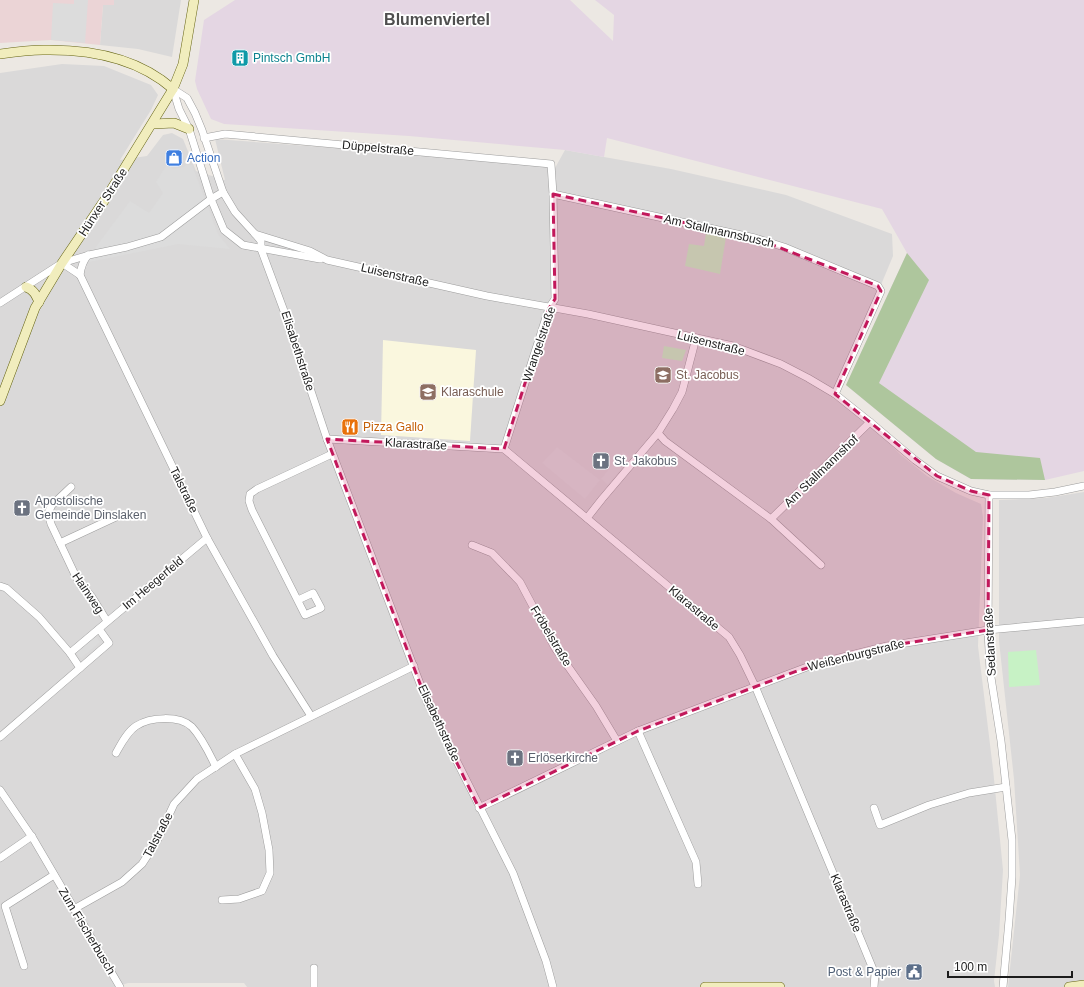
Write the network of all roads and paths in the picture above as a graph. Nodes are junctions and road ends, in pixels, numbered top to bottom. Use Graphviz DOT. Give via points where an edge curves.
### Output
graph roads {
  1 [pos="194,0"];
  2 [pos="0,54"];
  3 [pos="173,89"];
  4 [pos="153,124"];
  5 [pos="189,129"];
  6 [pos="204,138"];
  7 [pos="551,164"];
  8 [pos="223,192"];
  9 [pos="553,194"];
  10 [pos="211,199"];
  11 [pos="255,234"];
  12 [pos="261,249"];
  13 [pos="89,255"];
  14 [pos="327,260"];
  15 [pos="62,263"];
  16 [pos="80,275"];
  17 [pos="26,287"];
  18 [pos="39,302"];
  19 [pos="0,303"];
  20 [pos="549,308"];
  21 [pos="696,338"];
  22 [pos="835,394"];
  23 [pos="0,401"];
  24 [pos="870,422"];
  25 [pos="658,433"];
  26 [pos="327,440"];
  27 [pos="504,449"];
  28 [pos="332,454"];
  29 [pos="1084,486"];
  30 [pos="71,487"];
  31 [pos="989,495"];
  32 [pos="118,516"];
  33 [pos="587,518"];
  34 [pos="771,519"];
  35 [pos="207,538"];
  36 [pos="60,543"];
  37 [pos="472,545"];
  38 [pos="820,565"];
  39 [pos="0,586"];
  40 [pos="298,600"];
  41 [pos="107,621"];
  42 [pos="1084,621"];
  43 [pos="99,629"];
  44 [pos="988,630"];
  45 [pos="70,653"];
  46 [pos="414,666"];
  47 [pos="80,668"];
  48 [pos="755,686"];
  49 [pos="310,716"];
  50 [pos="638,731"];
  51 [pos="0,737"];
  52 [pos="617,741"];
  53 [pos="116,753"];
  54 [pos="235,754"];
  55 [pos="216,767"];
  56 [pos="1006,787"];
  57 [pos="0,790"];
  58 [pos="480,808"];
  59 [pos="874,808"];
  60 [pos="32,836"];
  61 [pos="0,858"];
  62 [pos="54,875"];
  63 [pos="698,884"];
  64 [pos="222,900"];
  65 [pos="74,909"];
  66 [pos="24,966"];
  67 [pos="314,968"];
  68 [pos="1084,985"];
  69 [pos="120,987"];
  70 [pos="314,987"];
  71 [pos="553,987"];
  72 [pos="705,987"];
  73 [pos="766,987"];
  74 [pos="780,987"];
  75 [pos="874,987"];
  76 [pos="1003,987"];
  77 [pos="1069,987"];
  1 -- 3 [label="main road, Hünxer Straße" via="184,64"];
  2 -- 3 [label="main road" via="42,50 96,54 142,68"];
  3 -- 4 [label="main road, Hünxer Straße"];
  3 -- 5 [label="street, Luisenstraße"];
  3 -- 6 [label="street" via="187,98"];
  4 -- 5 [label="main road" via="174,123"];
  4 -- 15 [label="main road, Hünxer Straße"];
  5 -- 10 [label="street, Luisenstraße"];
  6 -- 7 [label="street, Düppelstraße" via="225,134"];
  6 -- 8 [label="street"];
  7 -- 9 [label="street, Wrangelstraße"];
  8 -- 10 [label="street"];
  8 -- 11 [label="street" via="235,212"];
  9 -- 20 [label="street, Wrangelstraße" via="555,299"];
  9 -- 22 [label="street, Am Stallmannsbusch" via="755,238 784,247 878,286 881,291"];
  10 -- 12 [label="street, Luisenstraße" via="224,230 243,245"];
  10 -- 13 [label="street" via="161,237"];
  11 -- 12 [label="street" via="261,241"];
  11 -- 14 [label="street, Luisenstraße" via="310,251"];
  12 -- 14 [label="street, Luisenstraße"];
  12 -- 26 [label="street, Elisabethstraße"];
  13 -- 15 [label="street"];
  13 -- 16 [label="street" via="84,260"];
  14 -- 20 [label="street, Luisenstraße"];
  15 -- 16 [label="street"];
  15 -- 17 [label="street"];
  15 -- 18 [label="main road, Hünxer Straße"];
  16 -- 35 [label="street, Talstraße"];
  17 -- 18 [label="main road" via="32,289"];
  17 -- 19 [label="street"];
  18 -- 23 [label="main road, Hünxer Straße"];
  20 -- 21 [label="street, Luisenstraße"];
  20 -- 27 [label="street, Wrangelstraße"];
  21 -- 22 [label="street, Luisenstraße" via="733,346 781,364"];
  21 -- 25 [label="street" via="682,392"];
  22 -- 24 [label="street, Luisenstraße"];
  24 -- 31 [label="street, Luisenstraße" via="937,476 971,492"];
  24 -- 34 [label="street, Am Stallmannshof"];
  25 -- 33 [label="street"];
  25 -- 34 [label="street" via="665,441"];
  26 -- 27 [label="street, Klarastraße"];
  26 -- 28 [label="street, Elisabethstraße"];
  27 -- 33 [label="street, Klarastraße"];
  28 -- 40 [label="street" via="250,494 252,510"];
  28 -- 46 [label="street, Elisabethstraße"];
  29 -- 31 [label="street, Luisenstraße" via="1028,495"];
  30 -- 36 [label="street, Hainweg" via="52,505 48,513"];
  31 -- 44 [label="street, Sedanstraße"];
  32 -- 36 [label="street"];
  33 -- 48 [label="street, Klarastraße" via="729,637"];
  34 -- 38 [label="street"];
  35 -- 41 [label="street, Im Heegerfeld"];
  35 -- 49 [label="street, Talstraße"];
  36 -- 41 [label="street, Hainweg" via="77,579"];
  37 -- 52 [label="street, Fröbelstraße" via="492,553 520,582 555,648"];
  39 -- 45 [label="street" via="6,588 39,617"];
  41 -- 43 [label="street, Im Heegerfeld"];
  42 -- 44 [label="street, Weißenburgstraße"];
  43 -- 45 [label="street, Im Heegerfeld"];
  43 -- 47 [label="street" via="109,643"];
  44 -- 48 [label="street, Weißenburgstraße" via="876,648 815,664"];
  44 -- 56 [label="street, Sedanstraße" via="990,671"];
  45 -- 47 [label="street"];
  46 -- 49 [label="street, Talstraße"];
  46 -- 58 [label="street, Elisabethstraße" via="427,702"];
  47 -- 51 [label="street"];
  48 -- 50 [label="street, Weißenburgstraße"];
  48 -- 75 [label="street, Klarastraße" via="875,974"];
  49 -- 54 [label="street, Talstraße"];
  50 -- 52 [label="street, Weißenburgstraße"];
  50 -- 63 [label="street" via="696,862"];
  52 -- 58 [label="street, Weißenburgstraße"];
  53 -- 55 [label="street" via="125,737 136,726 153,719 172,718 190,726 204,742"];
  54 -- 55 [label="street, Talstraße"];
  54 -- 64 [label="street" via="255,789 269,850 270,873 262,891 239,899"];
  55 -- 65 [label="street, Talstraße" via="197,779 174,804 142,864 122,882"];
  56 -- 59 [label="street" via="969,793 880,824"];
  56 -- 76 [label="street, Sedanstraße" via="1012,840 1012,877"];
  57 -- 60 [label="street, Zum Fischerbusch"];
  58 -- 71 [label="street, Elisabethstraße" via="522,894"];
  60 -- 61 [label="street"];
  60 -- 62 [label="street, Zum Fischerbusch"];
  62 -- 65 [label="street, Zum Fischerbusch"];
  62 -- 66 [label="street, Zum Fischerbusch" via="5,906"];
  65 -- 69 [label="street, Zum Fischerbusch"];
  67 -- 70 [label="street"];
  68 -- 77 [label="main road"];
  72 -- 73 [label="main road"];
  73 -- 74 [label="main road"];
}
